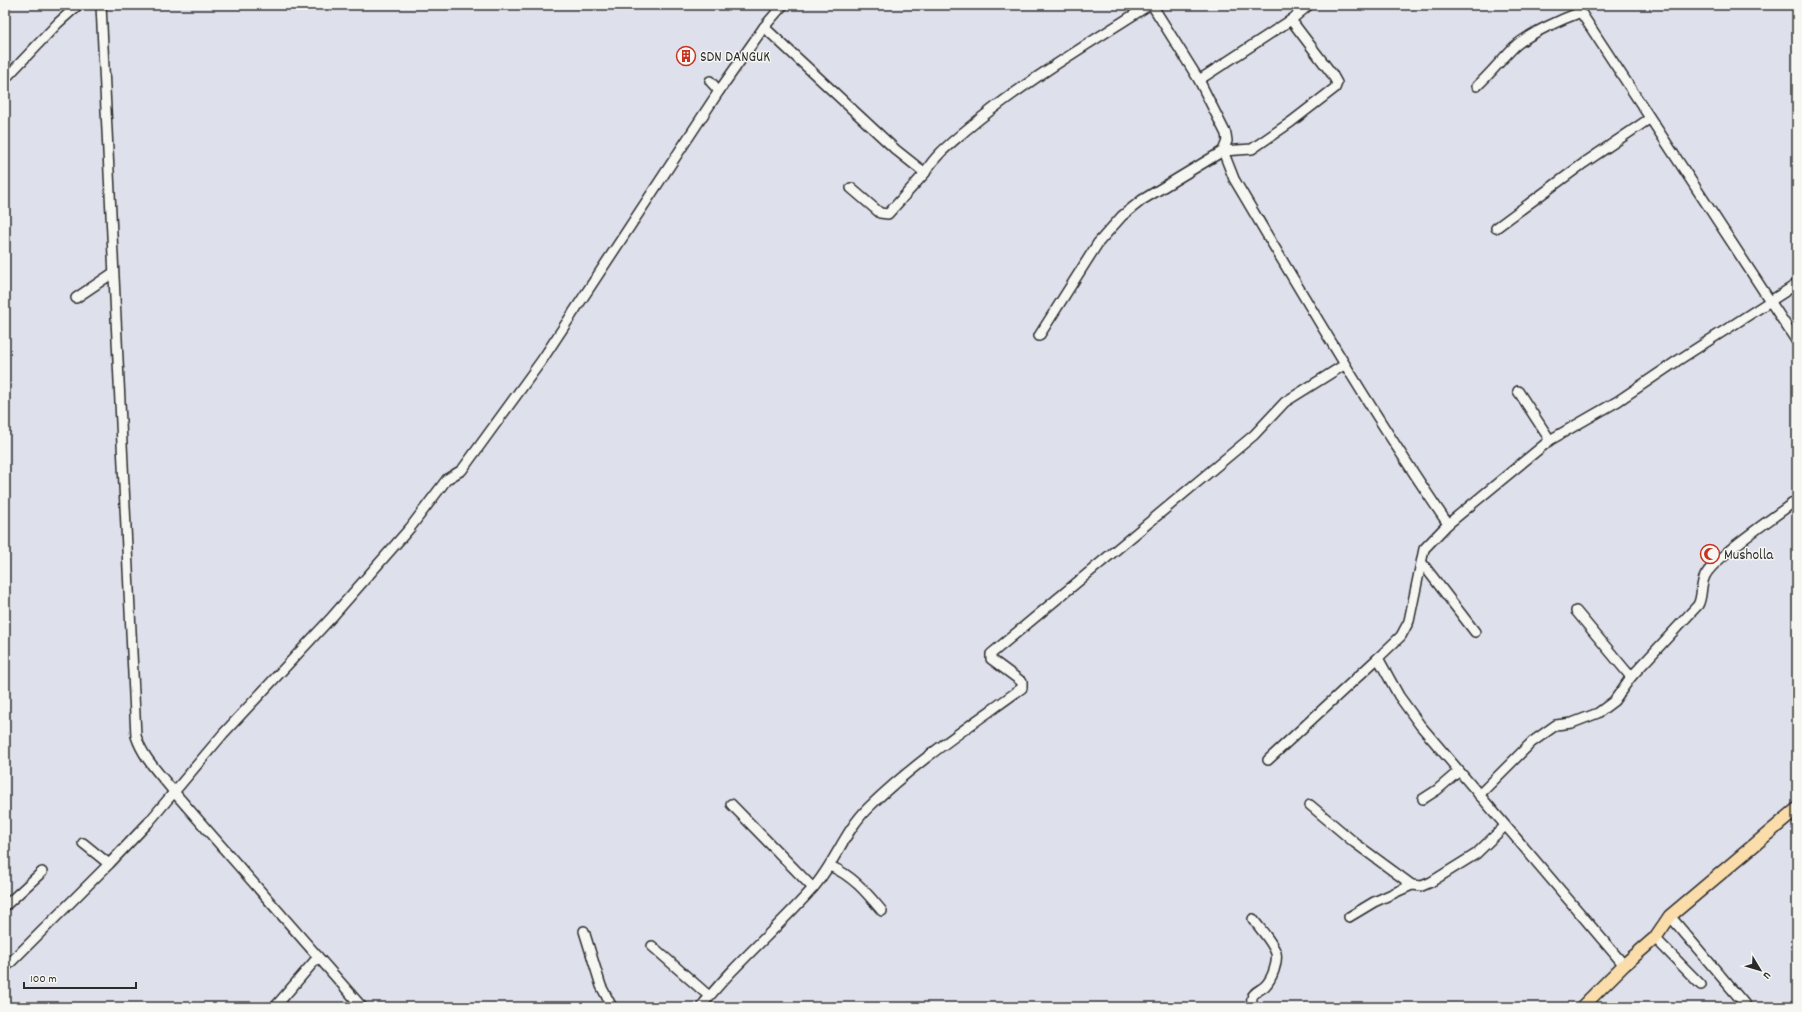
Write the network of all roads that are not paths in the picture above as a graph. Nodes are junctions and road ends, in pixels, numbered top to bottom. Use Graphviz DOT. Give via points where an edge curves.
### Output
graph roads {
  1 [pos="78,5"];
  2 [pos="101,5"];
  3 [pos="783,5"];
  4 [pos="1150,5"];
  5 [pos="1309,5"];
  6 [pos="1578,9"];
  7 [pos="1291,20"];
  8 [pos="764,27"];
  9 [pos="5,79"];
  10 [pos="1199,80"];
  11 [pos="710,81"];
  12 [pos="1478,86"];
  13 [pos="719,91"];
  14 [pos="1649,119"];
  15 [pos="1223,151"];
  16 [pos="926,173"];
  17 [pos="851,188"];
  18 [pos="1496,228"];
  19 [pos="113,273"];
  20 [pos="1797,284"];
  21 [pos="76,298"];
  22 [pos="1769,300"];
  23 [pos="1039,336"];
  24 [pos="1797,342"];
  25 [pos="1344,365"];
  26 [pos="1518,391"];
  27 [pos="1550,440"];
  28 [pos="1797,500"];
  29 [pos="1448,524"];
  30 [pos="1422,563"];
  31 [pos="1576,611"];
  32 [pos="1475,632"];
  33 [pos="1378,658"];
  34 [pos="1632,677"];
  35 [pos="1268,760"];
  36 [pos="1459,771"];
  37 [pos="174,792"];
  38 [pos="1479,795"];
  39 [pos="1423,799"];
  40 [pos="731,804"];
  41 [pos="1310,805"];
  42 [pos="1797,809"];
  43 [pos="1505,826"];
  44 [pos="83,843"];
  45 [pos="109,864"];
  46 [pos="830,866"];
  47 [pos="42,872"];
  48 [pos="1412,885"];
  49 [pos="813,888"];
  50 [pos="5,906"];
  51 [pos="882,911"];
  52 [pos="1670,916"];
  53 [pos="1349,917"];
  54 [pos="1253,919"];
  55 [pos="584,931"];
  56 [pos="1656,938"];
  57 [pos="652,946"];
  58 [pos="318,956"];
  59 [pos="1624,965"];
  60 [pos="5,968"];
  61 [pos="1701,985"];
  62 [pos="709,996"];
  63 [pos="275,1007"];
  64 [pos="362,1007"];
  65 [pos="612,1007"];
  66 [pos="701,1007"];
  67 [pos="1254,1007"];
  68 [pos="1582,1007"];
  69 [pos="1747,1007"];
  1 -- 9 [label="street"];
  2 -- 19 [label="street" via="113,227"];
  3 -- 8 [label="street"];
  4 -- 10 [label="street"];
  4 -- 16 [label="street" via="1012,94 948,145 929,165"];
  5 -- 7 [label="street"];
  6 -- 12 [label="street" via="1524,40"];
  6 -- 14 [label="street"];
  7 -- 10 [label="street"];
  7 -- 15 [label="street" via="1332,74 1337,86 1252,149"];
  8 -- 13 [label="street"];
  8 -- 16 [label="street" via="896,150"];
  10 -- 15 [label="street" via="1226,134 1227,141"];
  11 -- 13 [label="street"];
  13 -- 37 [label="street" via="542,360 462,470 447,479 410,528 332,618 223,734"];
  14 -- 18 [label="street"];
  14 -- 22 [label="street"];
  15 -- 23 [label="street" via="1142,200 1122,216 1098,243"];
  15 -- 25 [label="street" via="1234,179"];
  16 -- 17 [label="street" via="888,214 880,213"];
  19 -- 21 [label="street"];
  19 -- 37 [label="street" via="136,736 140,748"];
  20 -- 22 [label="street"];
  22 -- 24 [label="street"];
  22 -- 27 [label="street" via="1618,401"];
  25 -- 29 [label="street" via="1405,462"];
  25 -- 46 [label="street" via="1285,402 1254,435 991,654 990,659 1022,682 1022,688 929,756 869,807 851,828"];
  26 -- 27 [label="street"];
  27 -- 29 [label="street"];
  28 -- 34 [label="street" via="1720,558 1704,576 1698,605"];
  29 -- 30 [label="street" via="1424,549"];
  30 -- 32 [label="street"];
  30 -- 33 [label="street" via="1409,621 1401,636"];
  31 -- 34 [label="street"];
  33 -- 35 [label="street"];
  33 -- 36 [label="street" via="1399,696"];
  34 -- 38 [label="street" via="1614,700 1598,713 1572,723 1556,725 1532,742"];
  36 -- 38 [label="street"];
  36 -- 39 [label="street"];
  37 -- 45 [label="street"];
  37 -- 58 [label="street"];
  38 -- 43 [label="street"];
  40 -- 49 [label="street"];
  41 -- 48 [label="street" via="1354,843"];
  42 -- 52 [label="main road"];
  43 -- 48 [label="street" via="1476,854 1431,882 1422,886"];
  43 -- 59 [label="street"];
  44 -- 45 [label="street"];
  45 -- 60 [label="street"];
  46 -- 49 [label="street"];
  46 -- 51 [label="street" via="844,872 860,885"];
  47 -- 50 [label="street"];
  48 -- 53 [label="street" via="1374,902"];
  49 -- 62 [label="street"];
  52 -- 56 [label="main road"];
  52 -- 69 [label="street"];
  54 -- 67 [label="street" via="1276,954 1270,981 1252,998"];
  55 -- 65 [label="street" via="601,986"];
  56 -- 59 [label="main road"];
  56 -- 61 [label="street"];
  57 -- 62 [label="street"];
  58 -- 63 [label="street"];
  58 -- 64 [label="street"];
  59 -- 68 [label="main road"];
  62 -- 66 [label="street"];
}
